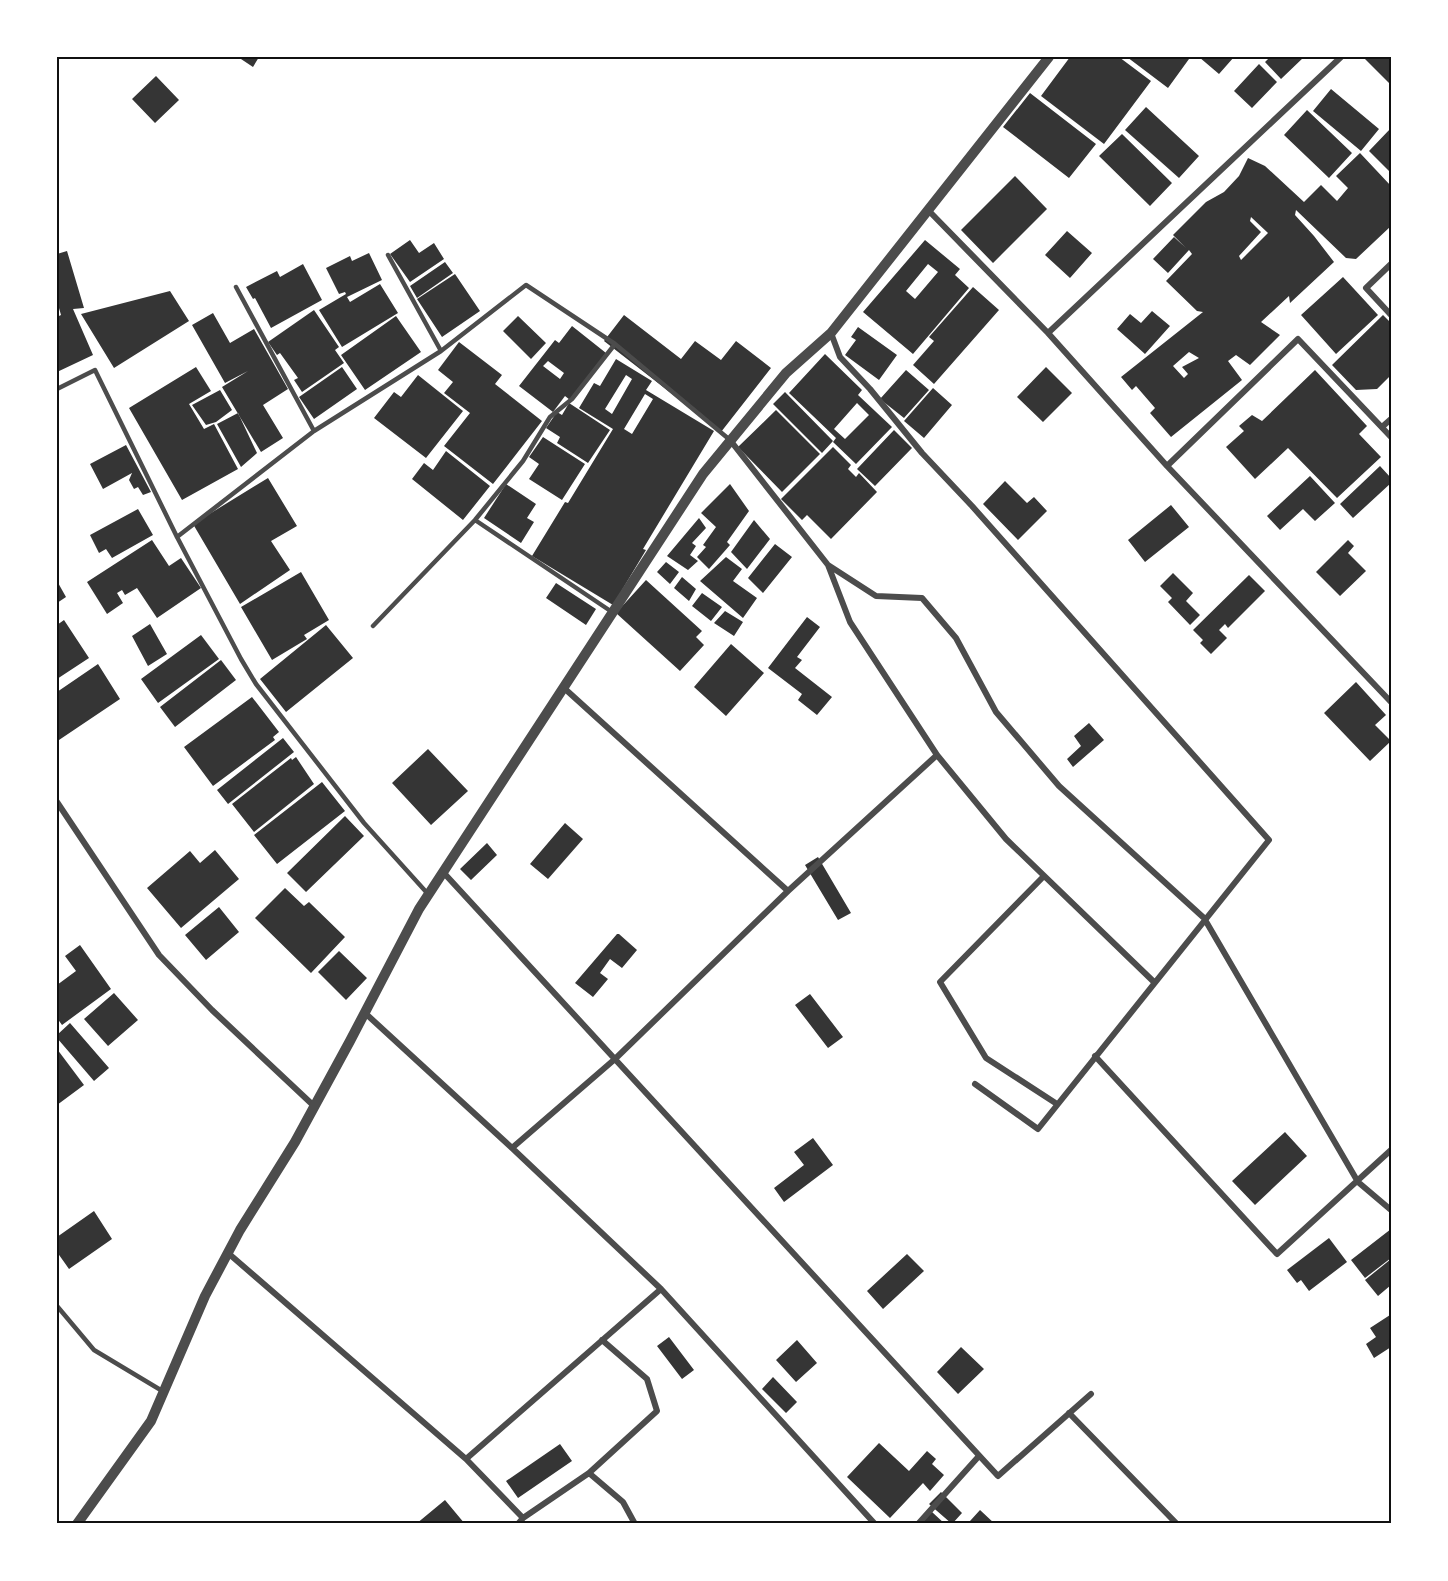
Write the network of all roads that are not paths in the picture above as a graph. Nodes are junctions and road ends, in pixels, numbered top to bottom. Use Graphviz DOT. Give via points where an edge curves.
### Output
graph roads {
  1 [pos="1049,57"];
  2 [pos="1341,57"];
  3 [pos="928,211"];
  4 [pos="388,255"];
  5 [pos="1391,264"];
  6 [pos="236,287"];
  7 [pos="1391,315"];
  8 [pos="831,333"];
  9 [pos="1048,333"];
  10 [pos="615,344"];
  11 [pos="441,351"];
  12 [pos="57,389"];
  13 [pos="1391,419"];
  14 [pos="1382,427"];
  15 [pos="314,431"];
  16 [pos="1391,437"];
  17 [pos="730,440"];
  18 [pos="1167,466"];
  19 [pos="475,520"];
  20 [pos="177,537"];
  21 [pos="828,565"];
  22 [pos="613,613"];
  23 [pos="373,626"];
  24 [pos="564,688"];
  25 [pos="1391,702"];
  26 [pos="937,755"];
  27 [pos="57,801"];
  28 [pos="443,872"];
  29 [pos="1044,876"];
  30 [pos="788,891"];
  31 [pos="428,894"];
  32 [pos="1204,918"];
  33 [pos="1154,982"];
  34 [pos="365,1013"];
  35 [pos="1095,1056"];
  36 [pos="615,1059"];
  37 [pos="975,1084"];
  38 [pos="1057,1104"];
  39 [pos="314,1106"];
  40 [pos="512,1148"];
  41 [pos="1391,1150"];
  42 [pos="1358,1182"];
  43 [pos="1391,1210"];
  44 [pos="228,1253"];
  45 [pos="661,1289"];
  46 [pos="57,1306"];
  47 [pos="602,1340"];
  48 [pos="164,1392"];
  49 [pos="1090,1394"];
  50 [pos="1069,1413"];
  51 [pos="979,1455"];
  52 [pos="466,1459"];
  53 [pos="589,1473"];
  54 [pos="520,1521"];
  55 [pos="83,1522"];
  56 [pos="635,1524"];
  57 [pos="875,1524"];
  58 [pos="918,1524"];
  59 [pos="1177,1524"];
  1 -- 3 [label="street"];
  2 -- 9 [label="street"];
  3 -- 8 [label="street"];
  3 -- 9 [label="street"];
  4 -- 11 [label="lane"];
  5 -- 7 [label="street" via="1366,288"];
  6 -- 15 [label="lane"];
  8 -- 17 [label="street" via="786,374"];
  8 -- 32 [label="street" via="840,357 922,453 1269,840"];
  9 -- 18 [label="street"];
  10 -- 11 [label="lane" via="526,285"];
  10 -- 17 [label="lane"];
  10 -- 19 [label="lane" via="572,399 550,417 523,461"];
  11 -- 15 [label="lane"];
  12 -- 20 [label="lane" via="95,370"];
  13 -- 14 [label="street"];
  14 -- 16 [label="street"];
  14 -- 18 [label="street" via="1298,339"];
  15 -- 20 [label="lane"];
  17 -- 21 [label="street"];
  17 -- 22 [label="street" via="703,474"];
  18 -- 25 [label="street"];
  19 -- 22 [label="lane"];
  19 -- 23 [label="lane"];
  20 -- 31 [label="lane" via="256,684 364,823"];
  21 -- 26 [label="street" via="850,622"];
  21 -- 32 [label="street" via="876,596 922,598 956,638 996,712 1059,786"];
  22 -- 24 [label="street"];
  24 -- 28 [label="street"];
  24 -- 30 [label="street"];
  26 -- 29 [label="street" via="1006,839"];
  26 -- 30 [label="street"];
  27 -- 39 [label="street" via="159,955"];
  28 -- 31 [label="street"];
  28 -- 36 [label="street"];
  29 -- 33 [label="street"];
  29 -- 38 [label="street" via="940,982 986,1058"];
  30 -- 36 [label="street"];
  31 -- 34 [label="street"];
  32 -- 33 [label="street"];
  32 -- 42 [label="street"];
  33 -- 35 [label="street"];
  34 -- 39 [label="street"];
  34 -- 40 [label="street"];
  35 -- 38 [label="street"];
  35 -- 42 [label="street" via="1277,1254"];
  36 -- 40 [label="street"];
  36 -- 51 [label="street"];
  37 -- 38 [label="street" via="1038,1129"];
  39 -- 44 [label="street"];
  40 -- 45 [label="street"];
  41 -- 42 [label="street"];
  42 -- 43 [label="street"];
  44 -- 48 [label="street"];
  44 -- 52 [label="street"];
  45 -- 47 [label="street"];
  45 -- 57 [label="street"];
  46 -- 48 [label="lane" via="94,1350"];
  47 -- 52 [label="street"];
  47 -- 53 [label="street" via="647,1379 657,1411"];
  48 -- 55 [label="street" via="152,1420"];
  49 -- 50 [label="street"];
  50 -- 51 [label="street" via="998,1476"];
  50 -- 59 [label="street"];
  51 -- 58 [label="street"];
  52 -- 54 [label="street"];
  53 -- 54 [label="street"];
  53 -- 56 [label="street" via="623,1502"];
}
